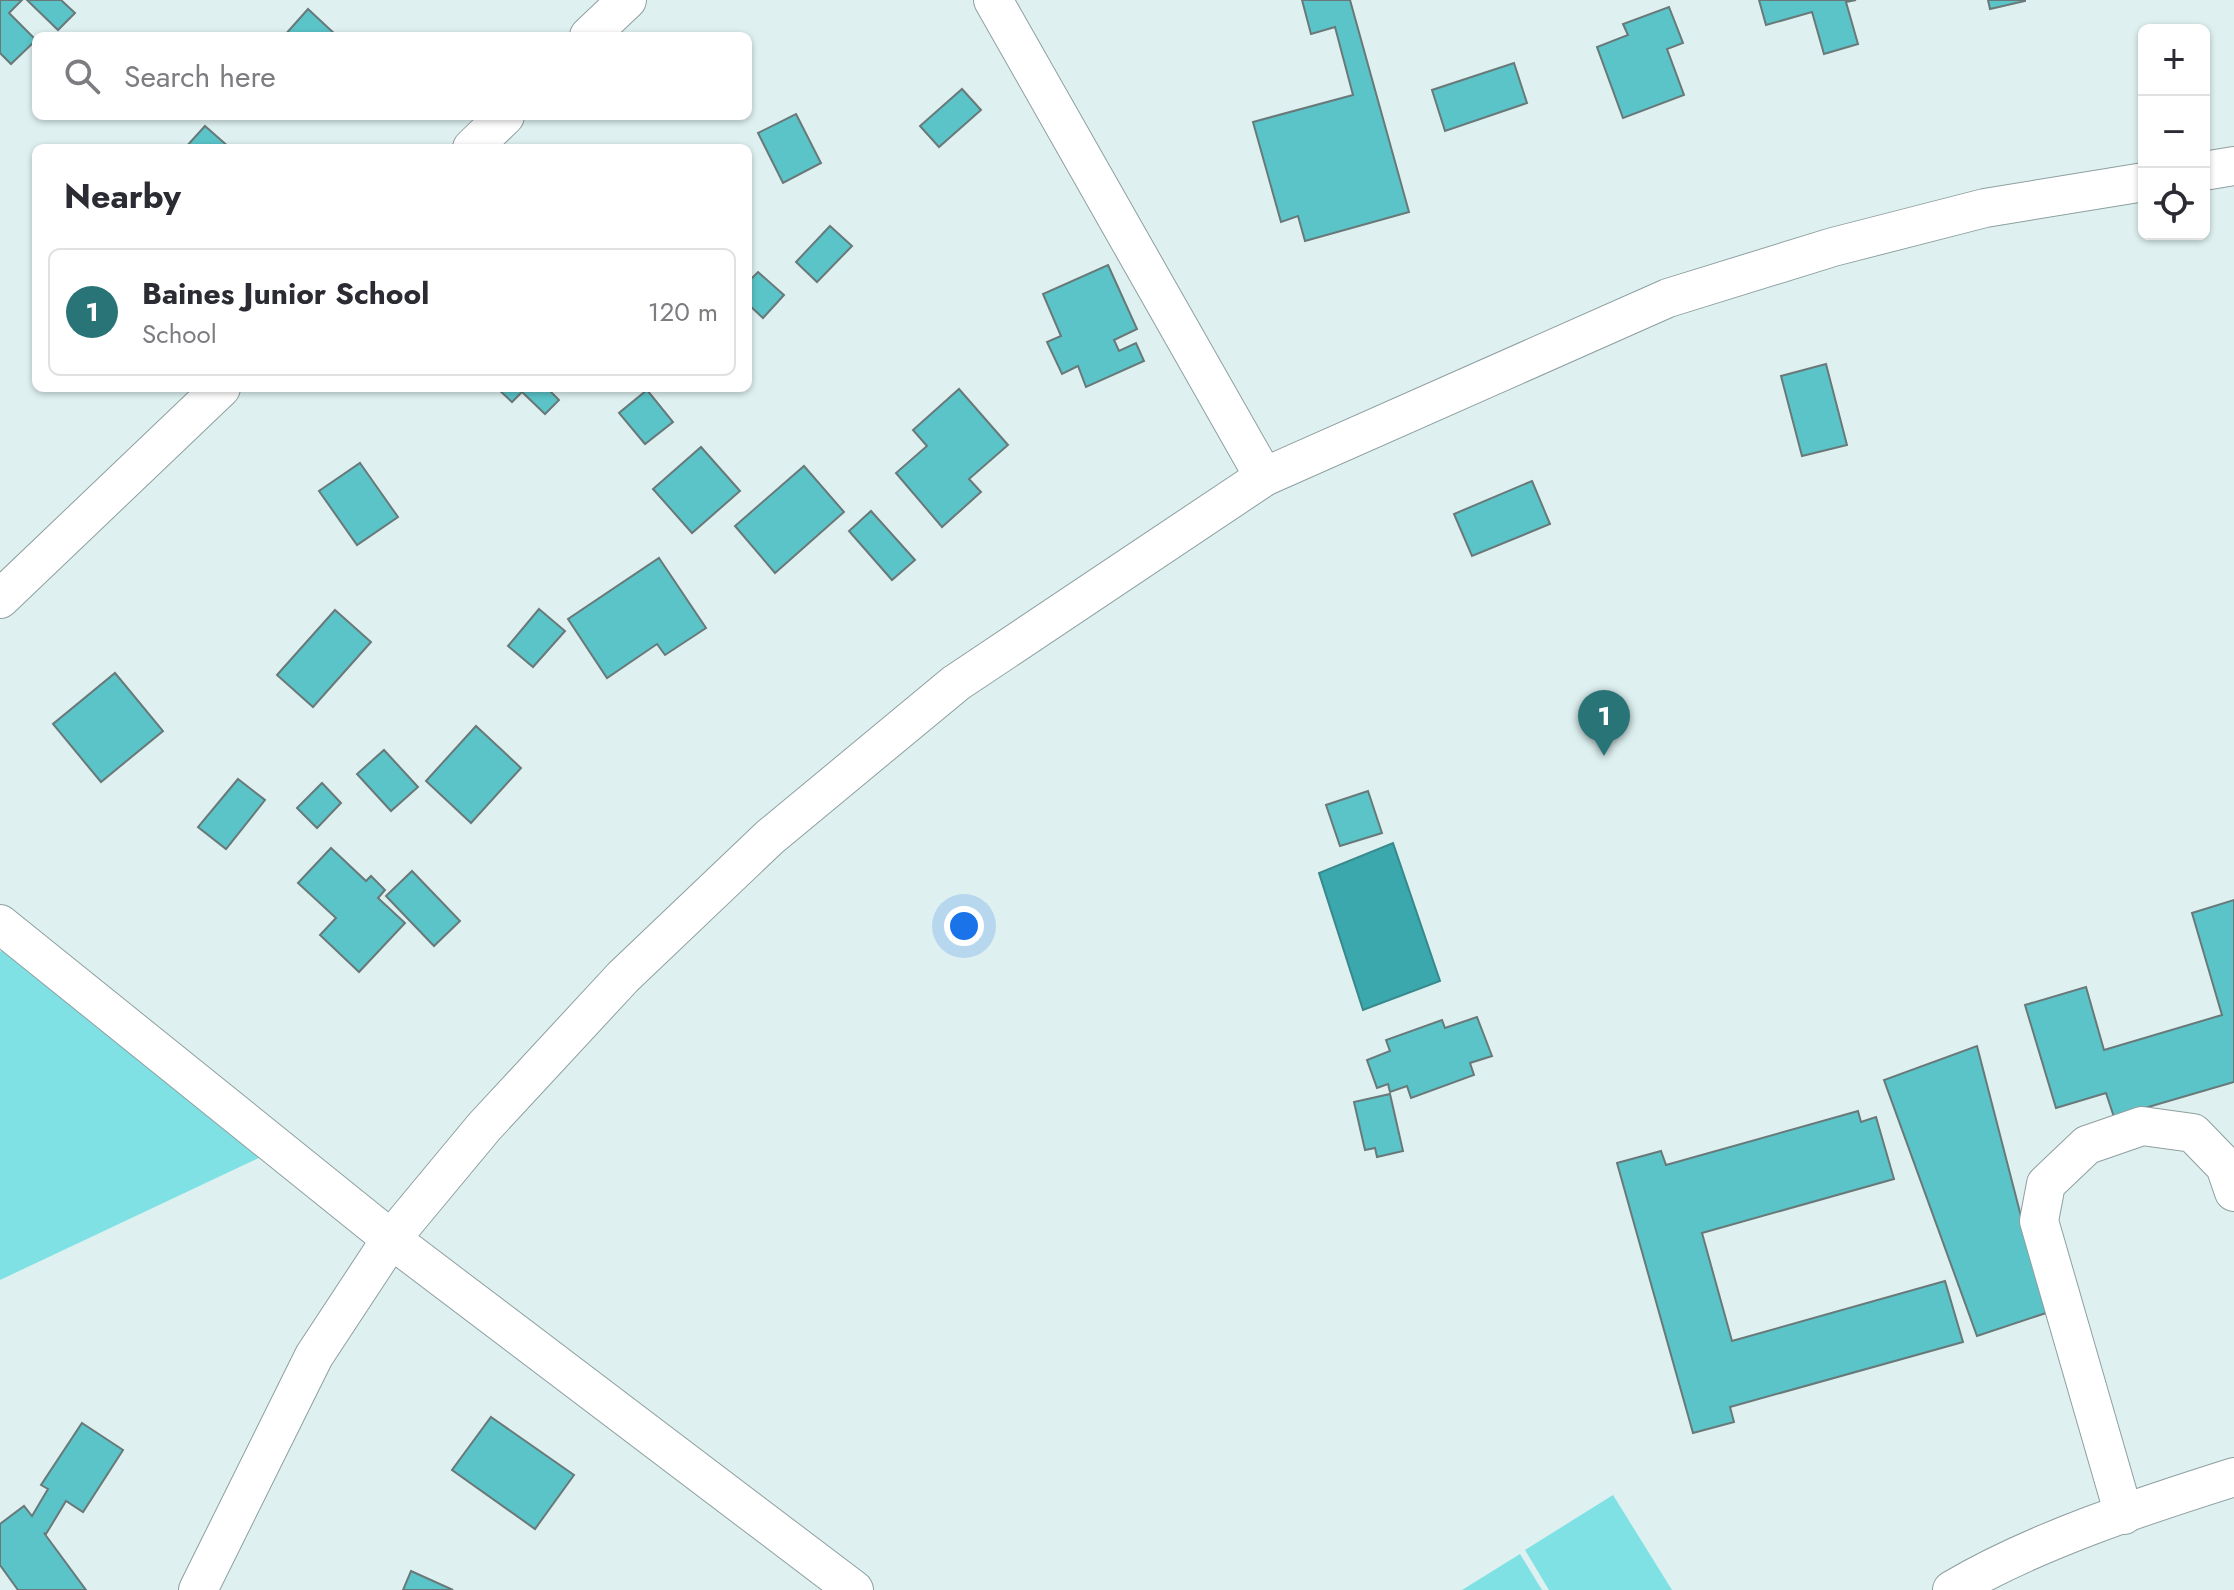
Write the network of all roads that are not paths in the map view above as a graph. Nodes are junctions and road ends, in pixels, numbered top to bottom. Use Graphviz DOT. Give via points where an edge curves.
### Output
graph roads {
  1 [pos="627,0"];
  2 [pos="993,0"];
  3 [pos="593,32"];
  4 [pos="501,120"];
  5 [pos="476,144"];
  6 [pos="2234,166"];
  7 [pos="2210,170"];
  8 [pos="2138,183"];
  9 [pos="217,392"];
  10 [pos="1264,477"];
  11 [pos="0,599"];
  12 [pos="0,924"];
  13 [pos="2234,1192"];
  14 [pos="391,1239"];
  15 [pos="2234,1477"];
  16 [pos="2124,1515"];
  17 [pos="198,1590"];
  18 [pos="854,1590"];
  19 [pos="1952,1590"];
  1 -- 3 [label="street"];
  2 -- 10 [label="street"];
  4 -- 5 [label="street"];
  6 -- 7 [label="street"];
  8 -- 10 [label="street" via="1985,208 1668,298"];
  9 -- 11 [label="street"];
  10 -- 14 [label="street" via="956,683 770,837 623,977 484,1127"];
  12 -- 14 [label="street"];
  13 -- 16 [label="street" via="2225,1166 2193,1133 2142,1126 2087,1145 2046,1184 2039,1221"];
  14 -- 17 [label="street" via="314,1356"];
  14 -- 18 [label="street"];
  15 -- 16 [label="street"];
  16 -- 19 [label="street" via="1992,1566"];
}
